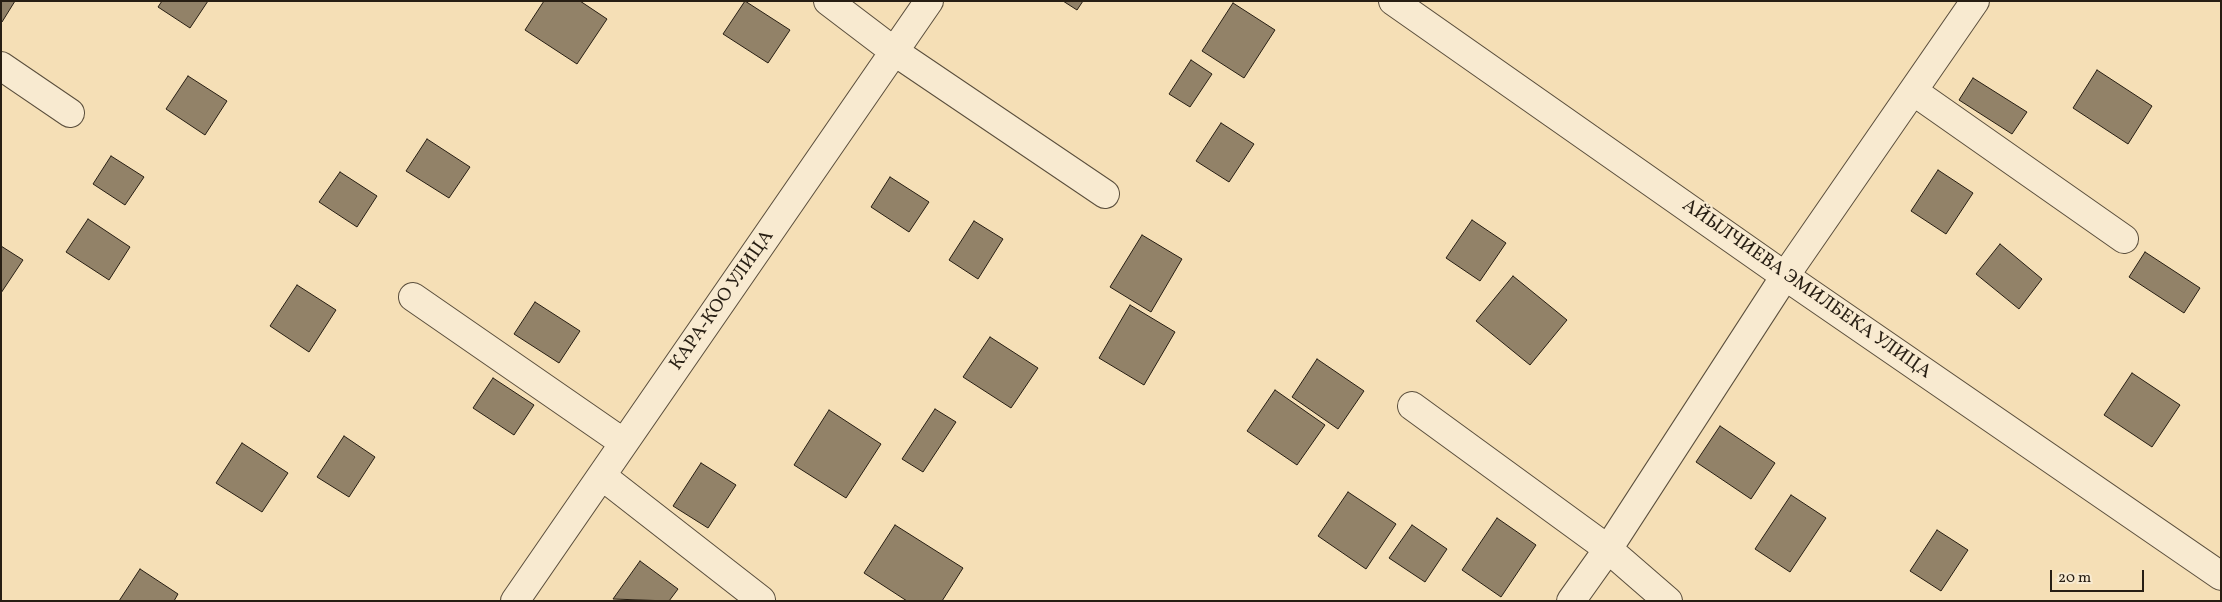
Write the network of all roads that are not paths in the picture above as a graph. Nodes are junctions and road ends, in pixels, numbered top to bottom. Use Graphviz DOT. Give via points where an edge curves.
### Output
graph roads {
  1 [pos="828,1"];
  2 [pos="929,1"];
  3 [pos="1392,1"];
  4 [pos="1975,1"];
  5 [pos="895,52"];
  6 [pos="1,66"];
  7 [pos="1913,92"];
  8 [pos="70,113"];
  9 [pos="1105,194"];
  10 [pos="2124,239"];
  11 [pos="1785,276"];
  12 [pos="414,297"];
  13 [pos="1412,406"];
  14 [pos="624,443"];
  15 [pos="602,476"];
  16 [pos="1608,548"];
  17 [pos="2221,576"];
  18 [pos="761,600"];
  19 [pos="515,601"];
  20 [pos="1571,601"];
  21 [pos="1668,601"];
  1 -- 5 [label="street"];
  2 -- 5 [label="street, КАРА-КОО УЛИЦА"];
  3 -- 11 [label="street, АЙЫЛЧИЕВА ЭМИЛБЕКА УЛИЦА"];
  4 -- 7 [label="street"];
  5 -- 9 [label="street"];
  5 -- 14 [label="street, КАРА-КОО УЛИЦА"];
  6 -- 8 [label="street"];
  7 -- 10 [label="street"];
  7 -- 11 [label="street"];
  11 -- 16 [label="street"];
  11 -- 17 [label="street, АЙЫЛЧИЕВА ЭМИЛБЕКА УЛИЦА"];
  12 -- 14 [label="street"];
  13 -- 16 [label="street"];
  14 -- 15 [label="street, КАРА-КОО УЛИЦА"];
  15 -- 18 [label="street"];
  15 -- 19 [label="street, КАРА-КОО УЛИЦА"];
  16 -- 20 [label="street"];
  16 -- 21 [label="street"];
}
